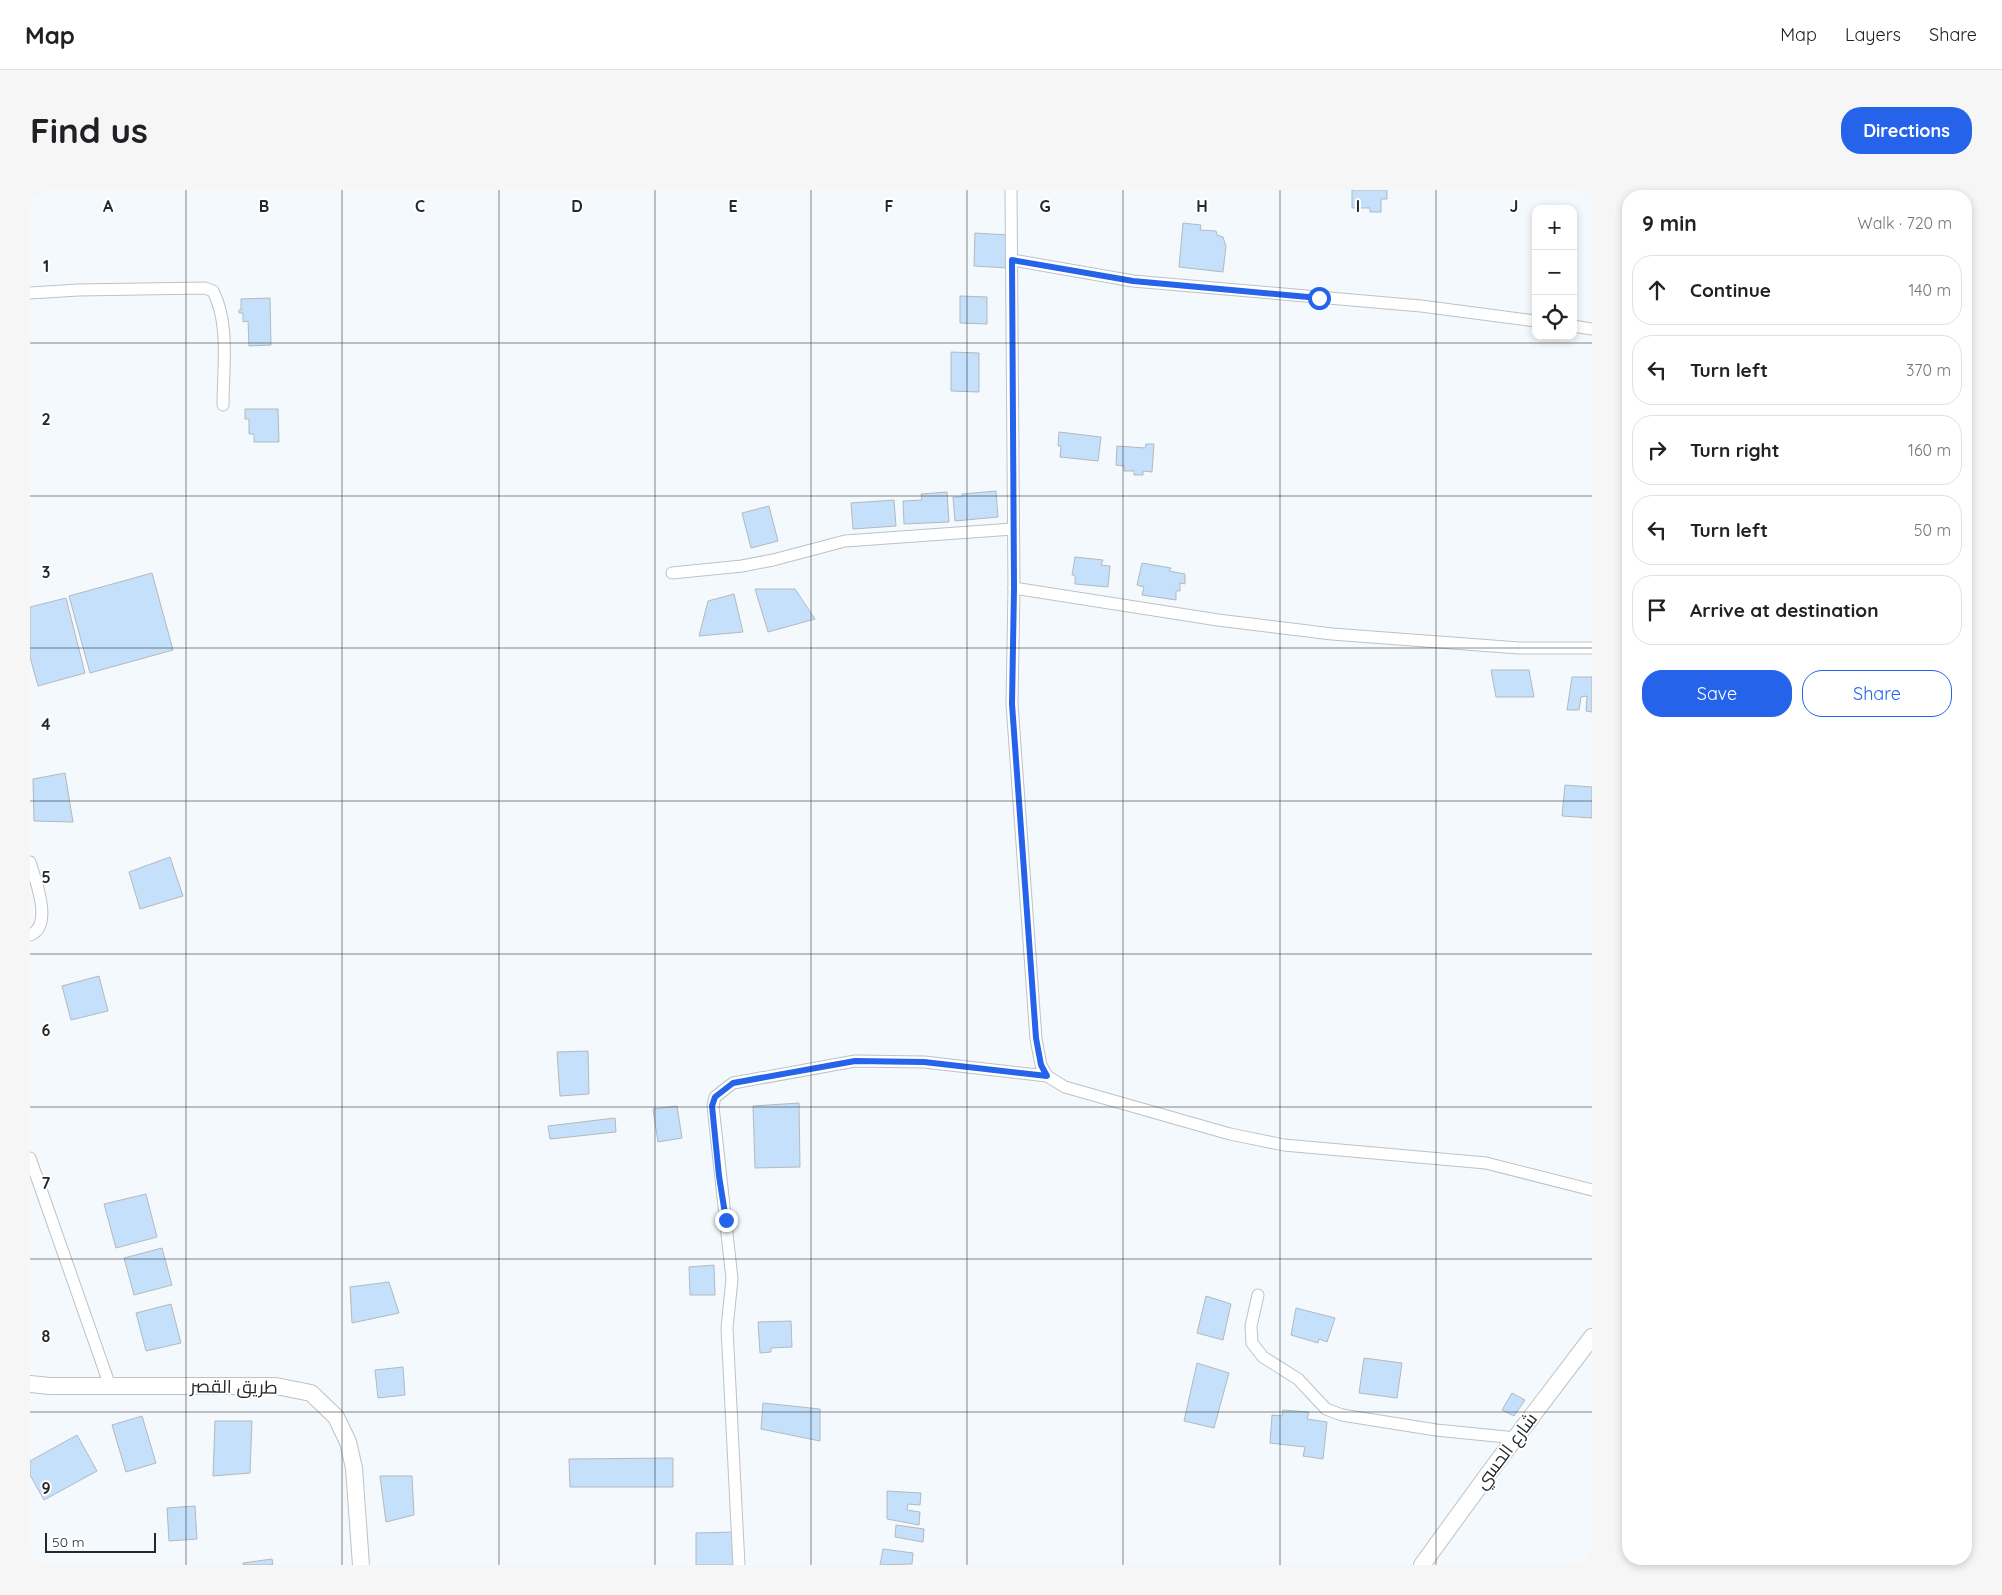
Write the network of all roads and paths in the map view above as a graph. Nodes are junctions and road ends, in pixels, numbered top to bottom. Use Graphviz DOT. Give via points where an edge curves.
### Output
graph roads {
  1 [pos="1011,190"];
  2 [pos="1012,260"];
  3 [pos="30,294"];
  4 [pos="1532,320"];
  5 [pos="1577,327"];
  6 [pos="1592,329"];
  7 [pos="222,404"];
  8 [pos="1014,529"];
  9 [pos="672,573"];
  10 [pos="1014,588"];
  11 [pos="1592,648"];
  12 [pos="30,862"];
  13 [pos="30,935"];
  14 [pos="1047,1076"];
  15 [pos="30,1158"];
  16 [pos="1592,1190"];
  17 [pos="1258,1295"];
  18 [pos="1592,1338"];
  19 [pos="30,1384"];
  20 [pos="110,1386"];
  21 [pos="1516,1438"];
  22 [pos="361,1565"];
  23 [pos="739,1565"];
  24 [pos="1422,1565"];
  1 -- 2 [label="street"];
  2 -- 4 [label="street" via="1133,281 1421,306"];
  2 -- 8 [label="street"];
  3 -- 7 [label="street" via="78,290 212,290 222,318 224,337"];
  5 -- 6 [label="street"];
  8 -- 9 [label="street" via="845,541 742,566"];
  8 -- 10 [label="street"];
  10 -- 11 [label="street" via="1332,634 1519,648"];
  10 -- 14 [label="street" via="1013,714 1036,1038 1041,1065"];
  12 -- 13 [label="street" via="43,913 41,924"];
  14 -- 16 [label="street" via="1065,1087 1230,1134 1292,1146 1486,1163"];
  14 -- 23 [label="street" via="924,1062 855,1061 733,1083 715,1097 712,1106 732,1279 726,1328"];
  15 -- 20 [label="street"];
  17 -- 21 [label="street" via="1251,1326 1252,1343 1264,1357 1298,1379 1326,1408 1342,1415 1417,1427"];
  18 -- 21 [label="street, شارع الحسي"];
  19 -- 20 [label="street, طريق القصر"];
  20 -- 22 [label="street, طريق القصر" via="276,1386 311,1394 336,1417 348,1442 354,1468"];
  21 -- 24 [label="street, شارع الحسي"];
}
